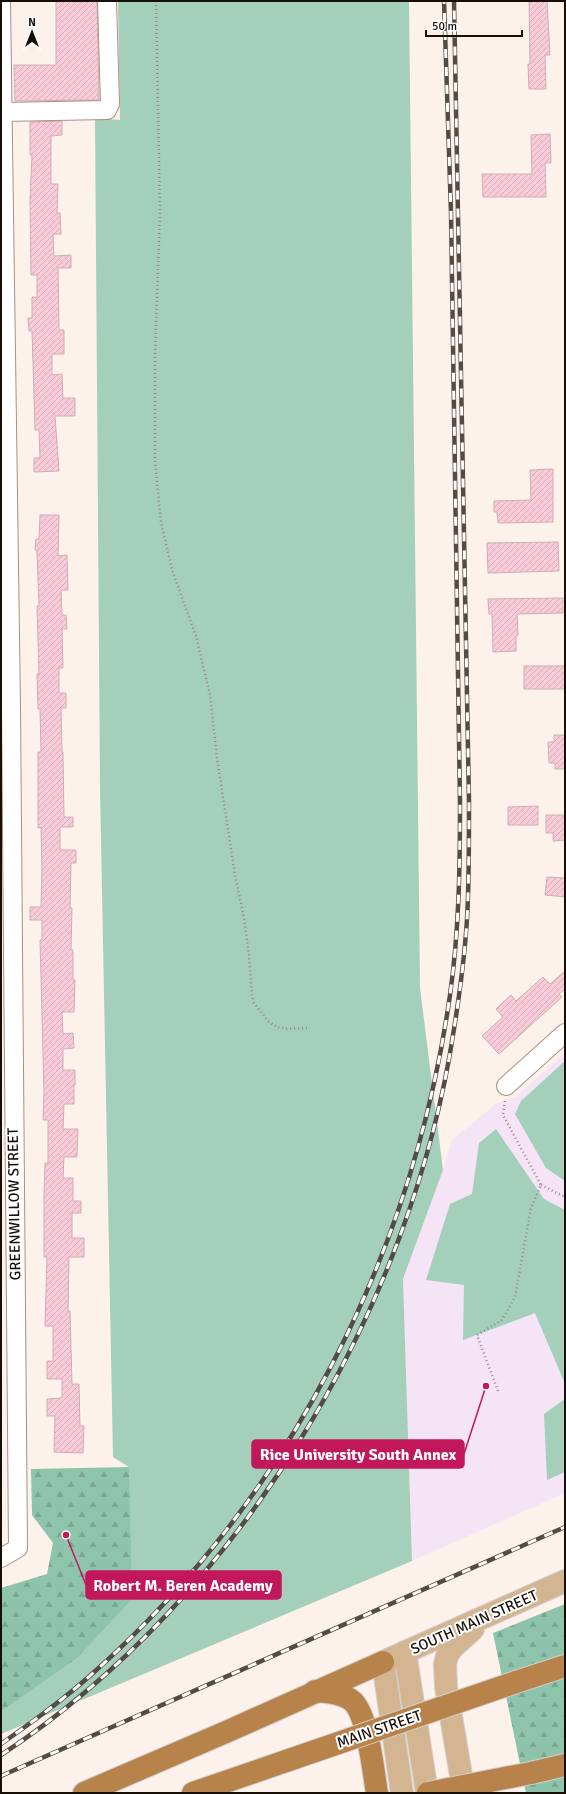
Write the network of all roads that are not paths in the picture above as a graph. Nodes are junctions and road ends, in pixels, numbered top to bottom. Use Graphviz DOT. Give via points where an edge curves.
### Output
graph roads {
  1 [pos="1,1"];
  2 [pos="107,1"];
  3 [pos="1,27"];
  4 [pos="2,112"];
  5 [pos="2,206"];
  6 [pos="4,374"];
  7 [pos="5,539"];
  8 [pos="6,707"];
  9 [pos="6,875"];
  10 [pos="565,1033"];
  11 [pos="7,1042"];
  12 [pos="506,1086"];
  13 [pos="8,1211"];
  14 [pos="9,1378"];
  15 [pos="1,1558"];
  16 [pos="565,1581"];
  17 [pos="487,1616"];
  18 [pos="406,1652"];
  19 [pos="383,1662"];
  20 [pos="565,1666"];
  21 [pos="315,1691"];
  22 [pos="565,1766"];
  23 [pos="84,1793"];
  24 [pos="193,1793"];
  25 [pos="377,1793"];
  26 [pos="402,1793"];
  27 [pos="428,1793"];
  28 [pos="464,1793"];
  1 -- 3 [label="street, GREENWILLOW STREET"];
  2 -- 4 [label="street" via="110,104 107,110"];
  3 -- 4 [label="street, GREENWILLOW STREET"];
  4 -- 5 [label="street, GREENWILLOW STREET"];
  5 -- 6 [label="street, GREENWILLOW STREET"];
  6 -- 7 [label="street, GREENWILLOW STREET"];
  7 -- 8 [label="street, GREENWILLOW STREET"];
  8 -- 9 [label="street, GREENWILLOW STREET"];
  9 -- 11 [label="street, GREENWILLOW STREET"];
  10 -- 12 [label="street"];
  11 -- 13 [label="street, GREENWILLOW STREET"];
  13 -- 14 [label="street, GREENWILLOW STREET"];
  14 -- 15 [label="street, GREENWILLOW STREET" via="18,1548"];
  16 -- 17 [label="main road, SOUTH MAIN STREET"];
  17 -- 18 [label="main road, SOUTH MAIN STREET"];
  17 -- 28 [label="main road" via="452,1648 445,1664 446,1687"];
  18 -- 19 [label="main road, SOUTH MAIN STREET"];
  18 -- 27 [label="main road"];
  19 -- 21 [label="highway"];
  19 -- 26 [label="main road"];
  20 -- 24 [label="highway, MAIN STREET, bridge"];
  21 -- 23 [label="highway"];
  21 -- 25 [label="highway" via="337,1694 351,1700 360,1709 365,1723"];
  22 -- 27 [label="highway, bridge"];
}
